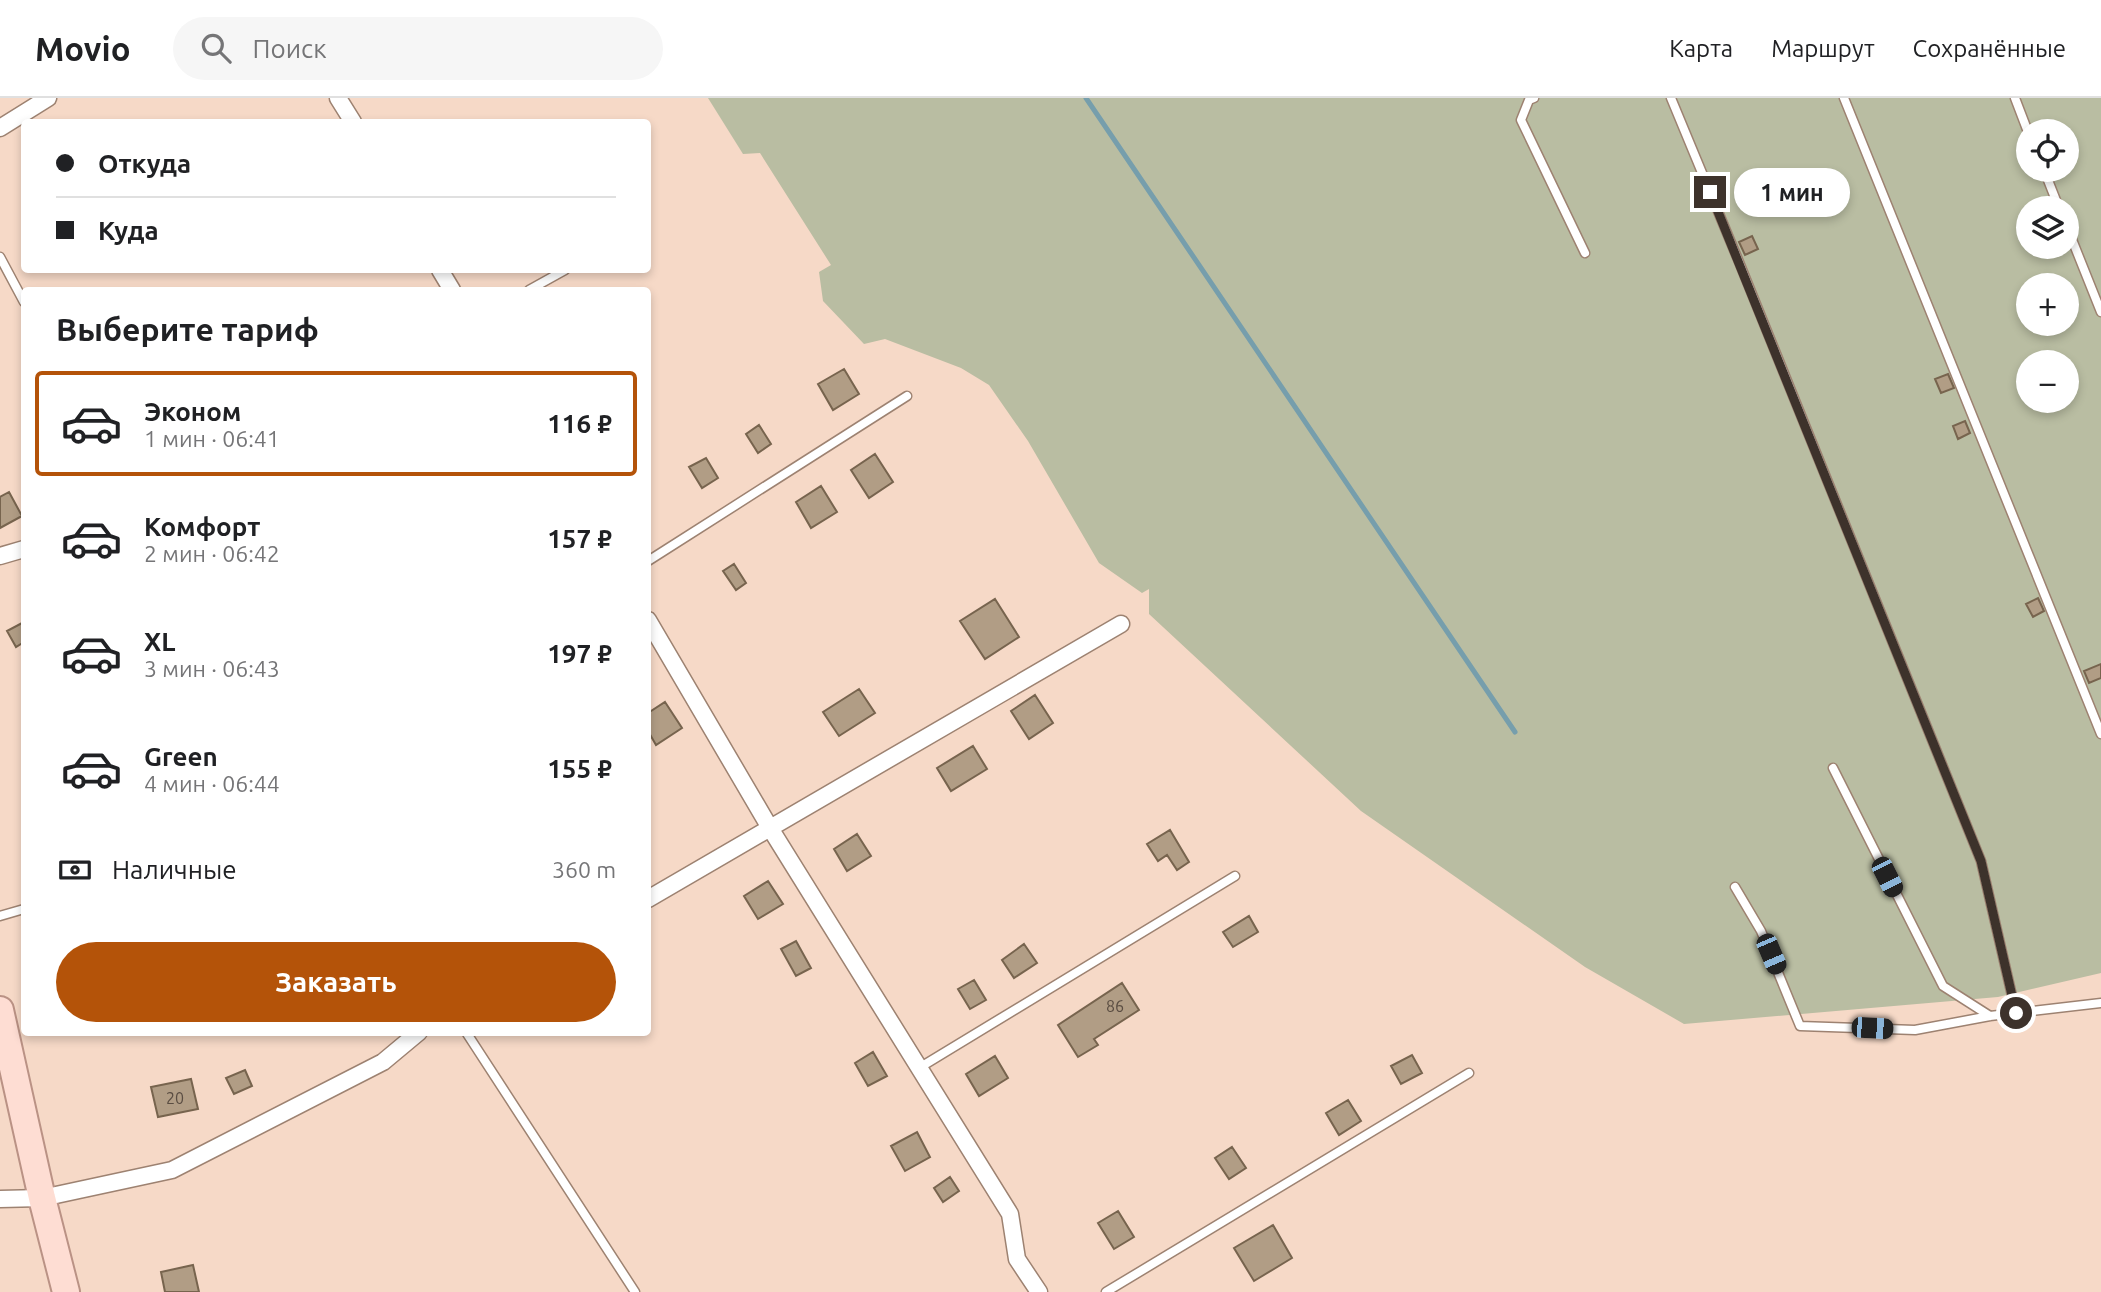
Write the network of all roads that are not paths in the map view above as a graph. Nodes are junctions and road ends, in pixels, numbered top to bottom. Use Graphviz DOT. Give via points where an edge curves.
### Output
graph roads {
  1 [pos="48,98"];
  2 [pos="338,98"];
  3 [pos="1534,98"];
  4 [pos="1671,98"];
  5 [pos="1844,98"];
  6 [pos="2015,98"];
  7 [pos="351,119"];
  8 [pos="2023,119"];
  9 [pos="0,128"];
  10 [pos="1585,253"];
  11 [pos="0,257"];
  12 [pos="2079,257"];
  13 [pos="560,273"];
  14 [pos="534,287"];
  15 [pos="21,296"];
  16 [pos="2101,312"];
  17 [pos="906,396"];
  18 [pos="21,550"];
  19 [pos="0,556"];
  20 [pos="651,559"];
  21 [pos="1121,624"];
  22 [pos="651,625"];
  23 [pos="2101,734"];
  24 [pos="1833,768"];
  25 [pos="770,828"];
  26 [pos="1235,876"];
  27 [pos="1735,887"];
  28 [pos="651,897"];
  29 [pos="21,910"];
  30 [pos="0,916"];
  31 [pos="2101,1003"];
  32 [pos="0,1010"];
  33 [pos="2016,1013"];
  34 [pos="1990,1016"];
  35 [pos="414,1036"];
  36 [pos="469,1036"];
  37 [pos="919,1068"];
  38 [pos="1469,1073"];
  39 [pos="42,1198"];
  40 [pos="0,1199"];
  41 [pos="66,1292"];
  42 [pos="635,1292"];
  43 [pos="1039,1292"];
  44 [pos="1106,1292"];
  1 -- 9 [label="street"];
  2 -- 7 [label="street"];
  3 -- 10 [label="lane" via="1521,120"];
  4 -- 33 [label="lane" via="1981,861"];
  5 -- 23 [label="lane"];
  6 -- 8 [label="lane"];
  11 -- 15 [label="lane"];
  12 -- 16 [label="lane"];
  13 -- 14 [label="lane"];
  17 -- 20 [label="lane"];
  18 -- 19 [label="street"];
  21 -- 25 [label="street"];
  22 -- 25 [label="street"];
  24 -- 34 [label="lane" via="1942,986"];
  25 -- 28 [label="street"];
  25 -- 37 [label="street"];
  26 -- 37 [label="lane"];
  27 -- 34 [label="lane" via="1761,931 1800,1026 1915,1030"];
  29 -- 30 [label="lane"];
  31 -- 33 [label="lane"];
  32 -- 39 [label="main road"];
  33 -- 34 [label="lane"];
  35 -- 39 [label="street" via="383,1062 172,1170"];
  36 -- 42 [label="lane"];
  37 -- 43 [label="street" via="1010,1214 1017,1259"];
  38 -- 44 [label="lane"];
  39 -- 40 [label="street"];
  39 -- 41 [label="main road"];
}
